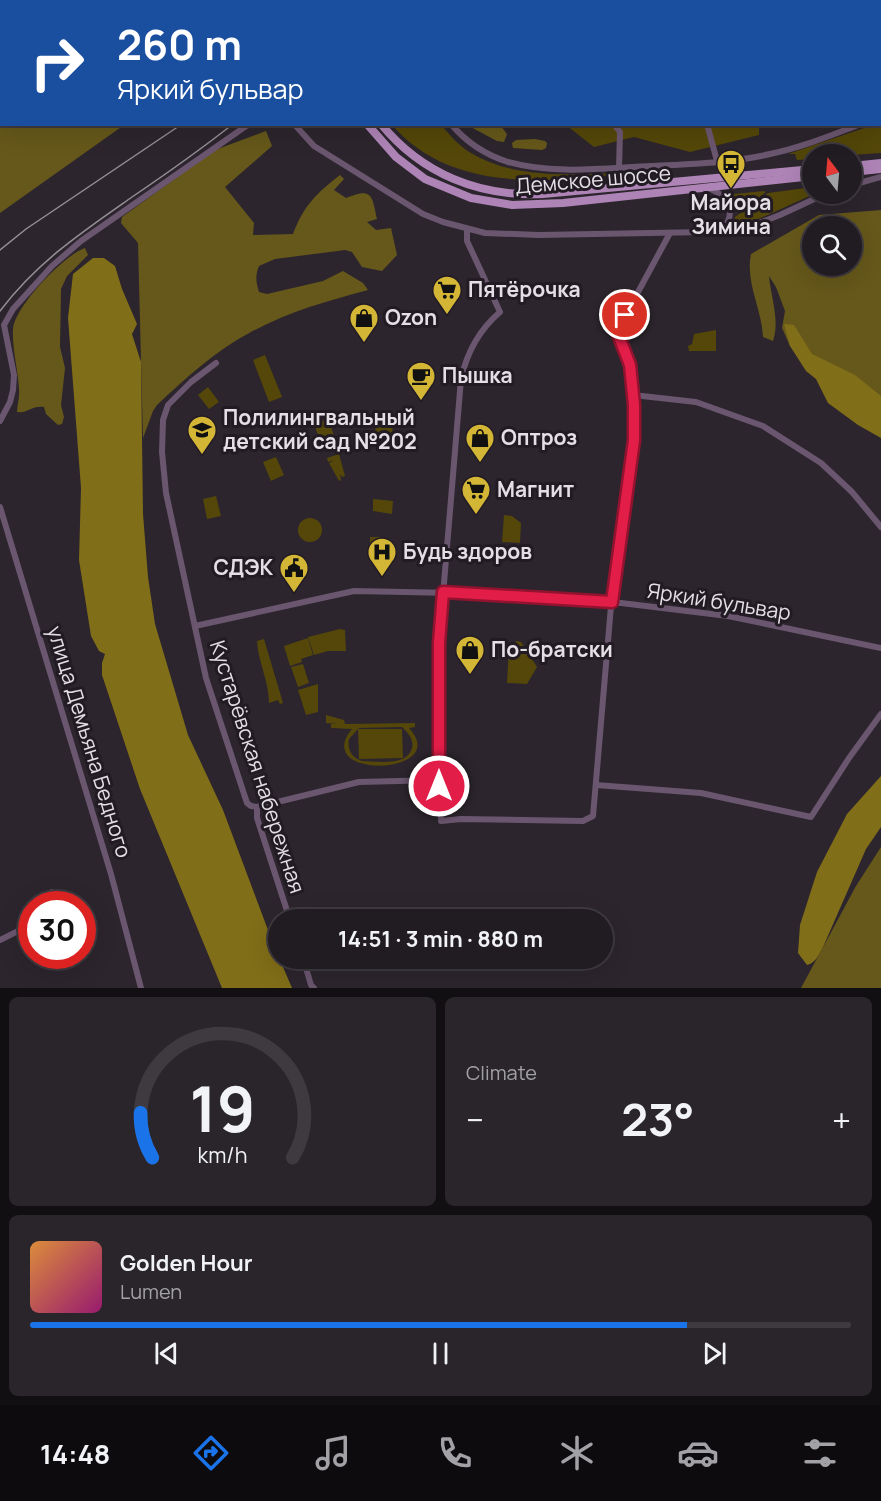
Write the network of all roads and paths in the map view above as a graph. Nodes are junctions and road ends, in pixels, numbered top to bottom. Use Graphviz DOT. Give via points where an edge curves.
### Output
graph roads {
  1 [pos="246,126"];
  2 [pos="296,126"];
  3 [pos="304,126"];
  4 [pos="369,126"];
  5 [pos="383,126"];
  6 [pos="454,126"];
  7 [pos="616,126"];
  8 [pos="708,126"];
  9 [pos="855,126"];
  10 [pos="306,135"];
  11 [pos="717,161"];
  12 [pos="881,162"];
  13 [pos="862,165"];
  14 [pos="619,168"];
  15 [pos="881,169"];
  16 [pos="802,170"];
  17 [pos="862,171"];
  18 [pos="802,177"];
  19 [pos="881,177"];
  20 [pos="862,182"];
  21 [pos="708,188"];
  22 [pos="804,204"];
  23 [pos="467,229"];
  24 [pos="705,232"];
  25 [pos="670,233"];
  26 [pos="216,363"];
  27 [pos="633,395"];
  28 [pos="0,421"];
  29 [pos="0,507"];
  30 [pos="881,527"];
  31 [pos="443,592"];
  32 [pos="612,602"];
  33 [pos="195,626"];
  34 [pos="881,648"];
  35 [pos="881,714"];
  36 [pos="440,780"];
  37 [pos="596,785"];
  38 [pos="257,807"];
  39 [pos="286,909"];
  40 [pos="18,931"];
  41 [pos="0,940"];
  42 [pos="307,969"];
  43 [pos="141,988"];
  44 [pos="314,988"];
  1 -- 28 [label="street" via="81,241 13,309 4,325 14,382"];
  2 -- 10 [label="street"];
  3 -- 10 [label="street"];
  4 -- 21 [label="main road, Демское шоссе" via="413,172 452,191 490,202 536,205"];
  5 -- 16 [label="main road, Демское шоссе" via="408,153 429,168 453,180 503,194 543,194"];
  6 -- 14 [label="street" via="473,145 506,161 548,169"];
  7 -- 14 [label="street" via="620,132"];
  8 -- 11 [label="street"];
  9 -- 11 [label="street" via="771,154"];
  10 -- 23 [label="street" via="321,151 423,214"];
  11 -- 14 [label="street"];
  12 -- 13 [label="main road"];
  15 -- 17 [label="main road"];
  18 -- 21 [label="main road, Демское шоссе"];
  19 -- 20 [label="street"];
  21 -- 24 [label="street" via="724,197 730,214 728,224 721,230"];
  22 -- 24 [label="street" via="741,230"];
  23 -- 25 [label="street" via="517,235"];
  23 -- 31 [label="street" via="467,241 500,312 474,344 461,379"];
  24 -- 25 [label="street"];
  25 -- 27 [label="street" via="618,329 630,365"];
  26 -- 33 [label="street, Кустарёвская набережная" via="173,398 163,420 166,493"];
  27 -- 30 [label="street" via="696,402 763,426 821,462"];
  27 -- 32 [label="street" via="633,454"];
  29 -- 43 [label="street, улица Демьяна Бедного" via="111,874"];
  31 -- 32 [label="street, Яркий бульвар"];
  31 -- 33 [label="street, Яркий бульвар" via="354,591"];
  31 -- 36 [label="street" via="439,643"];
  32 -- 34 [label="street, Яркий бульвар" via="728,616"];
  32 -- 37 [label="street"];
  33 -- 38 [label="street, Кустарёвская набережная" via="206,678 247,803"];
  35 -- 37 [label="street" via="811,817 702,793"];
  36 -- 37 [label="street" via="441,821 589,820 594,813"];
  36 -- 38 [label="street" via="359,782"];
  38 -- 39 [label="street, Кустарёвская набережная" via="257,818"];
  40 -- 41 [label="street"];
  42 -- 44 [label="street"];
}
